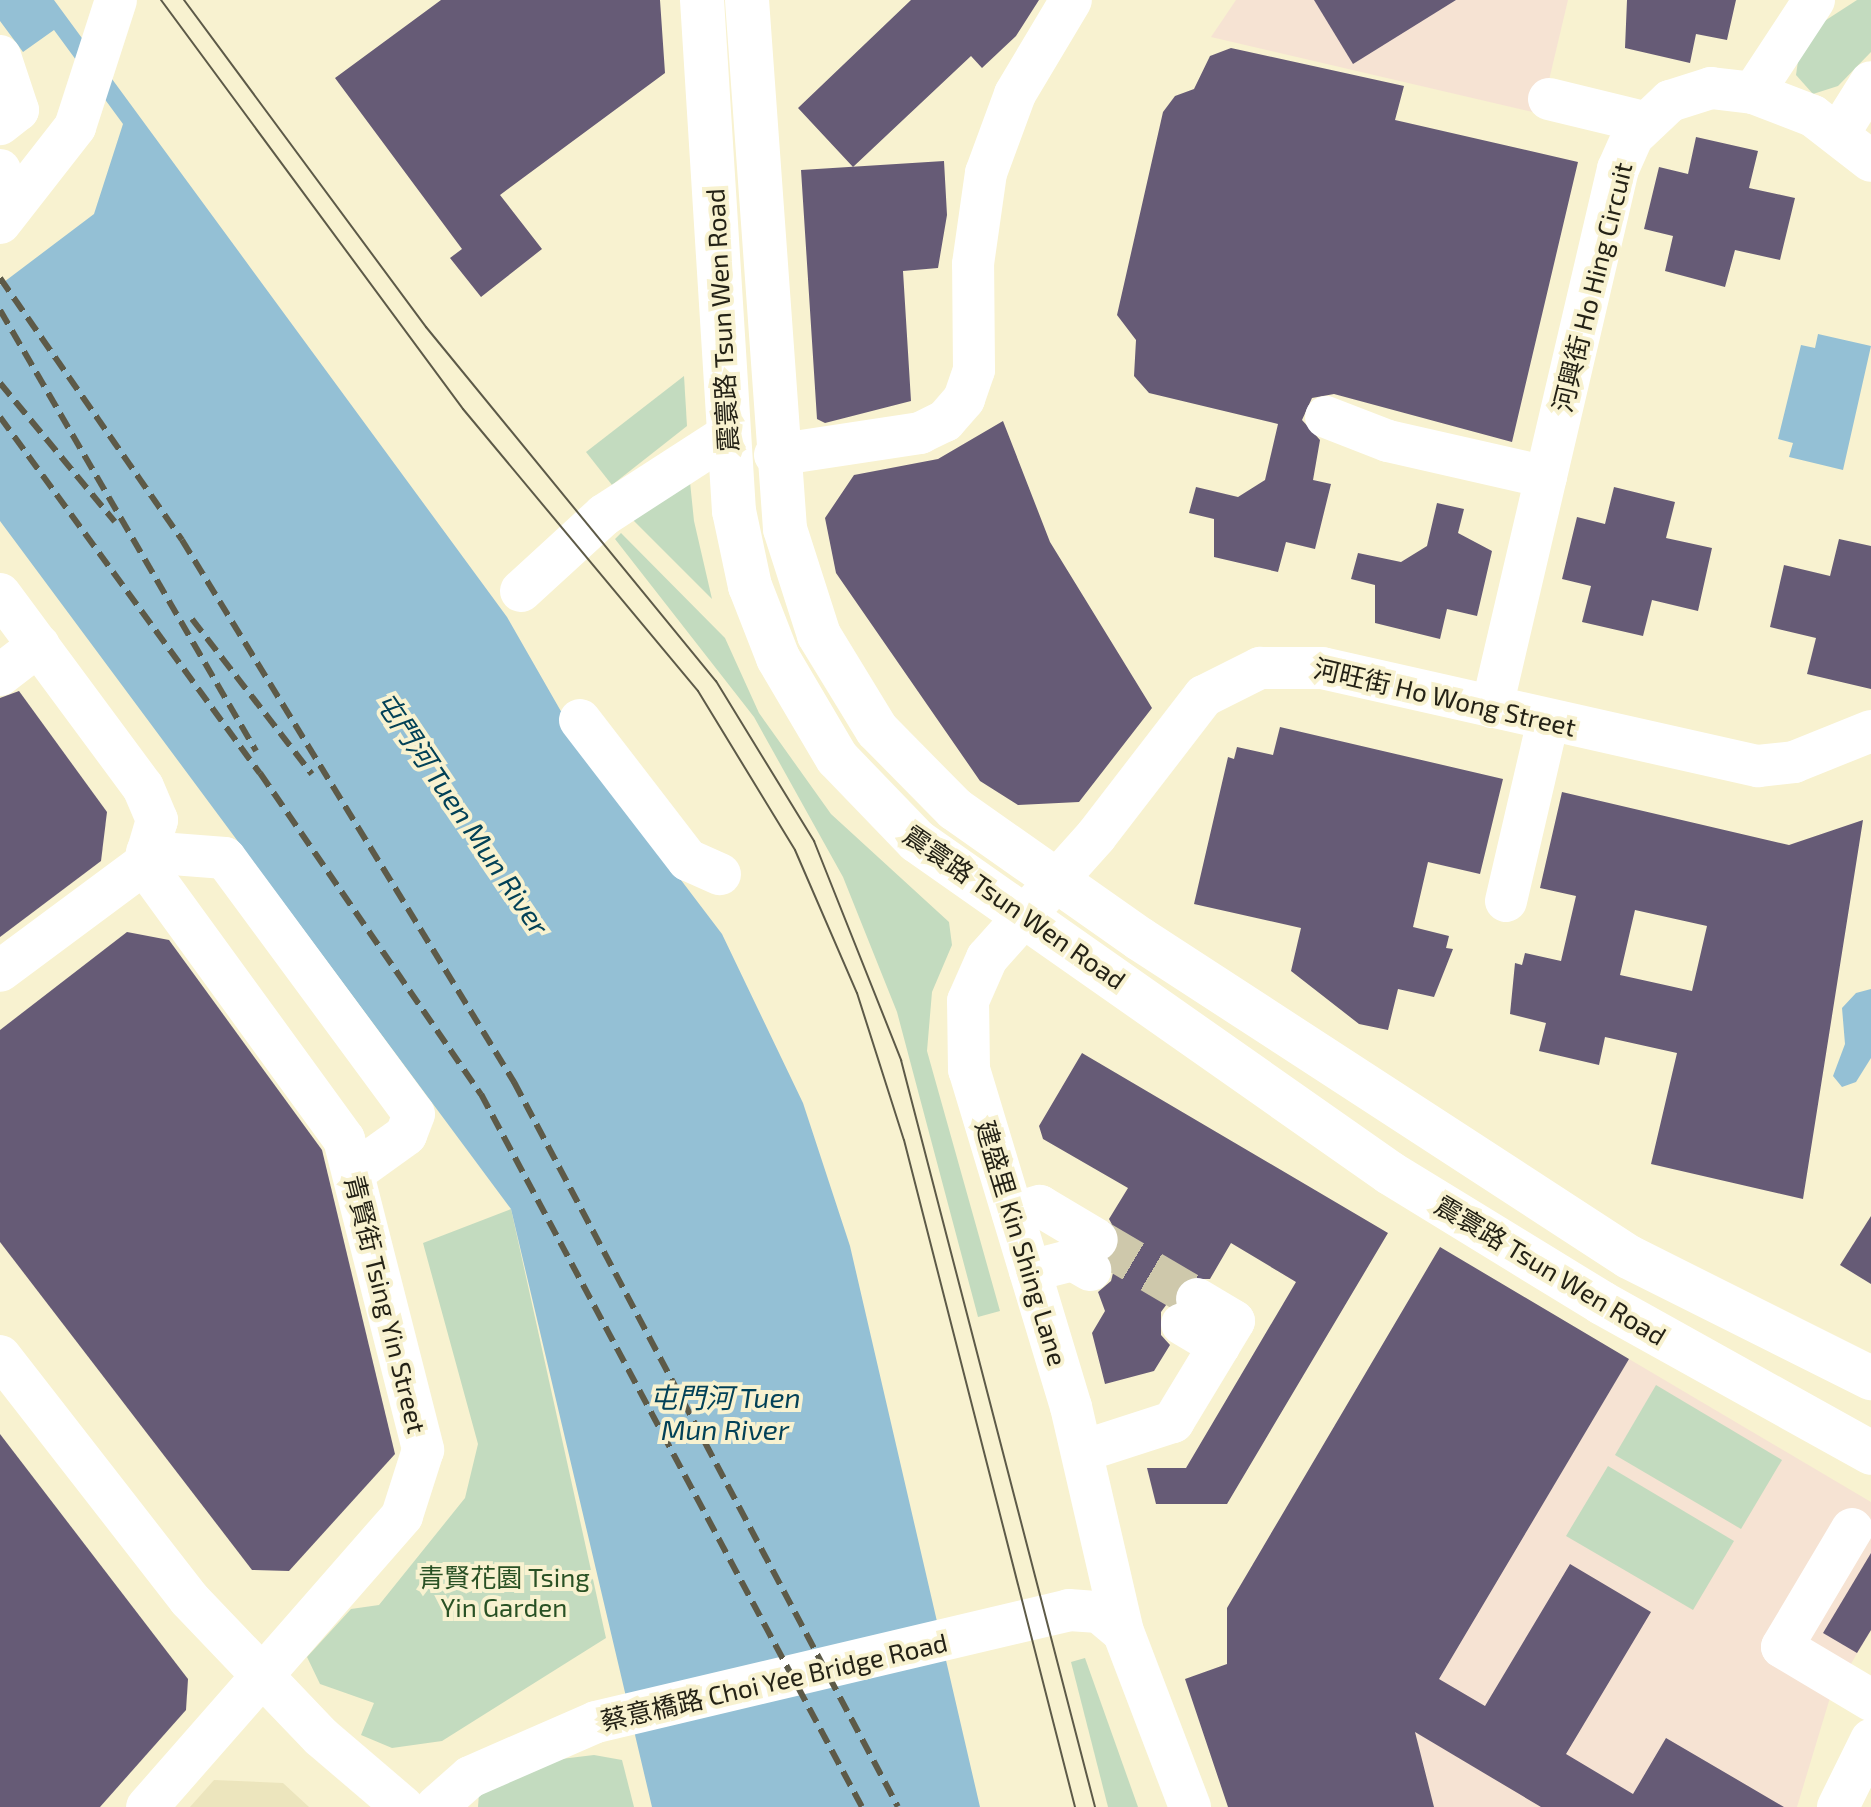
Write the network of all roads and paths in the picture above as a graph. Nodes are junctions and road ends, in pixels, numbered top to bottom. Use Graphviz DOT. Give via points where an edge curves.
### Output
graph roads {
  1 [pos="116,0"];
  2 [pos="702,0"];
  3 [pos="747,0"];
  4 [pos="1071,0"];
  5 [pos="1814,0"];
  6 [pos="0,56"];
  7 [pos="1871,82"];
  8 [pos="1753,93"];
  9 [pos="1549,99"];
  10 [pos="1644,122"];
  11 [pos="6,125"];
  12 [pos="75,127"];
  13 [pos="1839,133"];
  14 [pos="1871,161"];
  15 [pos="0,170"];
  16 [pos="0,200"];
  17 [pos="0,223"];
  18 [pos="1326,417"];
  19 [pos="729,434"];
  20 [pos="775,455"];
  21 [pos="1546,477"];
  22 [pos="521,591"];
  23 [pos="0,594"];
  24 [pos="39,645"];
  25 [pos="0,675"];
  26 [pos="1492,707"];
  27 [pos="580,720"];
  28 [pos="1548,720"];
  29 [pos="1871,731"];
  30 [pos="146,858"];
  31 [pos="720,874"];
  32 [pos="1056,881"];
  33 [pos="1506,901"];
  34 [pos="1023,919"];
  35 [pos="0,971"];
  36 [pos="353,1173"];
  37 [pos="1026,1210"];
  38 [pos="1030,1271"];
  39 [pos="1197,1299"];
  40 [pos="0,1356"];
  41 [pos="1871,1378"];
  42 [pos="1083,1451"];
  43 [pos="1871,1453"];
  44 [pos="1852,1529"];
  45 [pos="1123,1632"];
  46 [pos="258,1676"];
  47 [pos="1871,1700"];
  48 [pos="1871,1740"];
  49 [pos="147,1807"];
  50 [pos="403,1807"];
  51 [pos="436,1807"];
  52 [pos="1190,1807"];
  53 [pos="1838,1807"];
  1 -- 12 [label="street"];
  2 -- 19 [label="main road, 震寰路 Tsun Wen Road"];
  3 -- 20 [label="main road, 震寰路 Tsun Wen Road"];
  4 -- 20 [label="street" via="1015,94 986,173 973,264 974,370 964,399 945,421 920,433"];
  5 -- 8 [label="street"];
  6 -- 11 [label="street"];
  7 -- 13 [label="street"];
  8 -- 10 [label="street, 河興街 Ho Hing Circuit" via="1695,91"];
  8 -- 13 [label="street, 河興街 Ho Hing Circuit"];
  9 -- 10 [label="street"];
  10 -- 21 [label="street, 河興街 Ho Hing Circuit" via="1618,169"];
  11 -- 12 [label="street"];
  12 -- 17 [label="street"];
  13 -- 14 [label="street, 河興街 Ho Hing Circuit"];
  15 -- 16 [label="street"];
  18 -- 21 [label="street" via="1388,441"];
  19 -- 22 [label="street" via="604,515"];
  19 -- 34 [label="main road, 震寰路 Tsun Wen Road" via="750,586 815,726 888,816"];
  20 -- 32 [label="main road, 震寰路 Tsun Wen Road" via="797,577 855,700 927,785"];
  21 -- 26 [label="street, 河興街 Ho Hing Circuit"];
  23 -- 24 [label="street"];
  24 -- 25 [label="street"];
  24 -- 30 [label="street" via="143,787 157,820"];
  26 -- 28 [label="street, 河旺街 Ho Wong Street"];
  26 -- 32 [label="street, 河旺街 Ho Wong Street" via="1301,665 1240,674 1204,696"];
  27 -- 31 [label="street" via="688,860"];
  28 -- 29 [label="street, 河旺街 Ho Wong Street" via="1758,766 1802,759"];
  28 -- 33 [label="street"];
  30 -- 35 [label="street"];
  30 -- 36 [label="street, 青賢街 Tsing Yin Street" via="344,1139"];
  30 -- 36 [label="street" via="225,858 414,1114 406,1135"];
  32 -- 34 [label="street, 建盛里 Kin Shing Lane"];
  32 -- 41 [label="main road, 震寰路 Tsun Wen Road" via="1629,1257"];
  34 -- 37 [label="street, 建盛里 Kin Shing Lane" via="975,979 964,1024 969,1070"];
  34 -- 43 [label="main road, 震寰路 Tsun Wen Road" via="1390,1173 1602,1303"];
  36 -- 46 [label="street, 青賢街 Tsing Yin Street" via="423,1450 402,1516"];
  37 -- 38 [label="street, 建盛里 Kin Shing Lane"];
  37 -- 38 [label="street" via="1080,1196 1100,1242 1073,1260"];
  38 -- 42 [label="street, 建盛里 Kin Shing Lane"];
  39 -- 42 [label="street" via="1227,1334 1173,1422"];
  40 -- 46 [label="street" via="189,1599"];
  42 -- 45 [label="street, 建盛里 Kin Shing Lane"];
  44 -- 47 [label="street" via="1782,1647"];
  45 -- 51 [label="street, 蔡意橋路 Choi Yee Bridge Road" via="1084,1609 596,1722 470,1777"];
  45 -- 52 [label="street, 建盛里 Kin Shing Lane"];
  46 -- 49 [label="street, 青賢街 Tsing Yin Street"];
  46 -- 50 [label="street"];
  48 -- 53 [label="street"];
}
